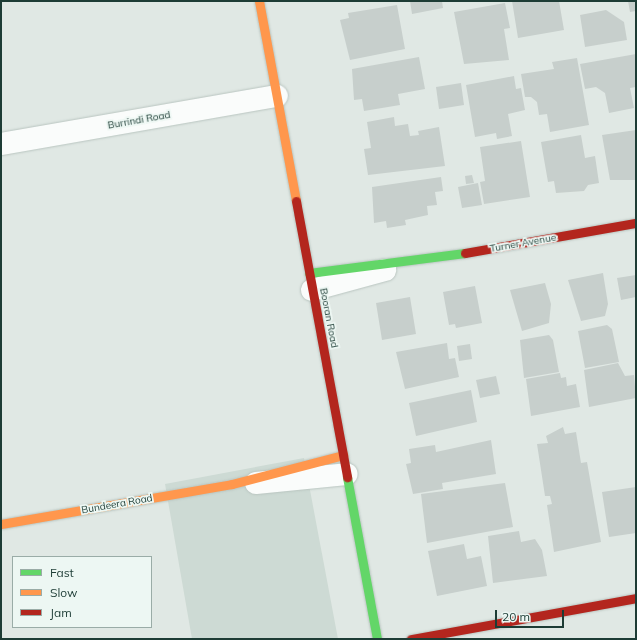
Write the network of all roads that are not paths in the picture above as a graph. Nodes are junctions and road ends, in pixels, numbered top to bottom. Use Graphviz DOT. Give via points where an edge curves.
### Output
graph roads {
  1 [pos="259,1"];
  2 [pos="277,96"];
  3 [pos="1,144"];
  4 [pos="636,223"];
  5 [pos="410,263"];
  6 [pos="311,281"];
  7 [pos="345,465"];
  8 [pos="232,484"];
  9 [pos="1,524"];
  10 [pos="636,598"];
  11 [pos="377,639"];
  12 [pos="411,639"];
  1 -- 2 [label="street, Booran Road"];
  2 -- 3 [label="street, Burrindi Road"];
  2 -- 6 [label="street, Booran Road"];
  4 -- 5 [label="street, Turner Avenue"];
  5 -- 6 [label="street, Turner Avenue"];
  6 -- 7 [label="street, Booran Road"];
  7 -- 8 [label="street, Bundeera Road"];
  7 -- 11 [label="street, Booran Road"];
  8 -- 9 [label="street, Bundeera Road"];
  10 -- 12 [label="street"];
}
